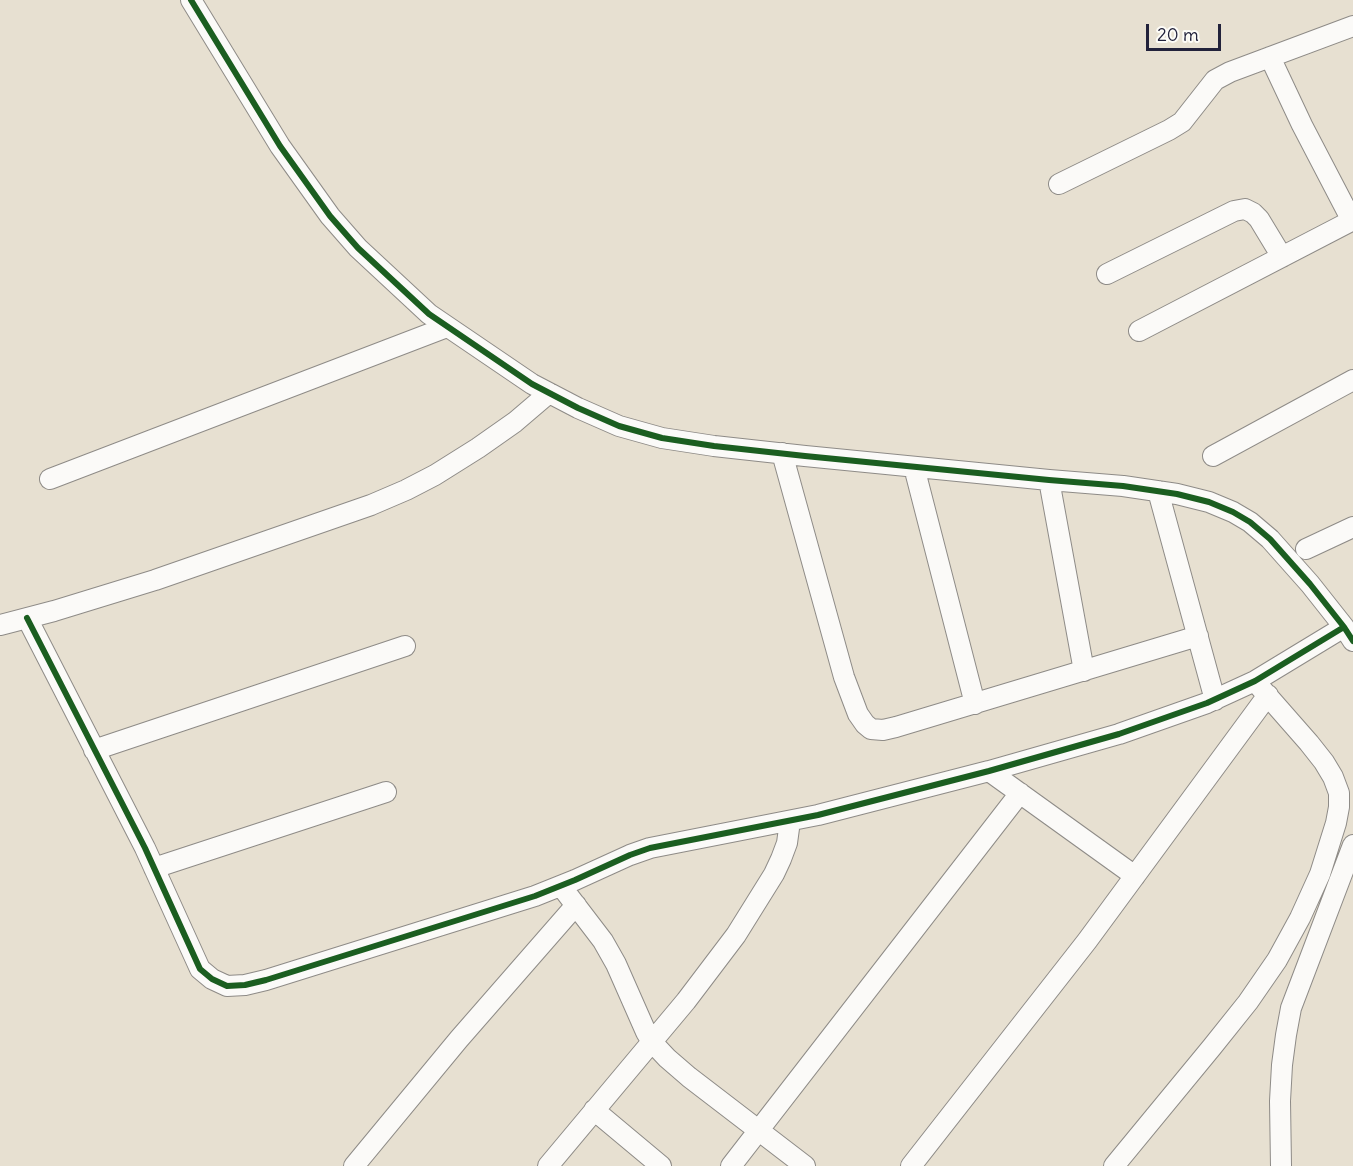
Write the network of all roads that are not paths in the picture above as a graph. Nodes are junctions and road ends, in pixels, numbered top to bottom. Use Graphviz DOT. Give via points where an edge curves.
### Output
graph roads {
  1 [pos="190,0"];
  2 [pos="1353,26"];
  3 [pos="1270,57"];
  4 [pos="1059,184"];
  5 [pos="1352,220"];
  6 [pos="1282,257"];
  7 [pos="1107,274"];
  8 [pos="447,327"];
  9 [pos="1139,331"];
  10 [pos="1353,380"];
  11 [pos="549,393"];
  12 [pos="782,453"];
  13 [pos="1213,456"];
  14 [pos="914,466"];
  15 [pos="50,479"];
  16 [pos="1048,480"];
  17 [pos="1158,491"];
  18 [pos="1353,527"];
  19 [pos="1306,549"];
  20 [pos="27,618"];
  21 [pos="0,625"];
  22 [pos="1348,634"];
  23 [pos="1198,636"];
  24 [pos="405,646"];
  25 [pos="1084,671"];
  26 [pos="1261,688"];
  27 [pos="1215,700"];
  28 [pos="975,704"];
  29 [pos="94,750"];
  30 [pos="989,771"];
  31 [pos="386,792"];
  32 [pos="1020,793"];
  33 [pos="790,821"];
  34 [pos="1353,845"];
  35 [pos="154,868"];
  36 [pos="1135,876"];
  37 [pos="561,886"];
  38 [pos="576,905"];
  39 [pos="652,1042"];
  40 [pos="594,1110"];
  41 [pos="759,1130"];
  42 [pos="354,1166"];
  43 [pos="548,1166"];
  44 [pos="661,1166"];
  45 [pos="731,1166"];
  46 [pos="805,1166"];
  47 [pos="910,1166"];
  48 [pos="1114,1166"];
  49 [pos="1281,1166"];
  1 -- 8 [label="street" via="280,146 330,216 358,248"];
  2 -- 3 [label="street"];
  3 -- 4 [label="street" via="1215,80 1182,123"];
  3 -- 5 [label="street"];
  5 -- 6 [label="street"];
  6 -- 7 [label="street" via="1259,219 1245,209"];
  6 -- 9 [label="street"];
  8 -- 11 [label="street"];
  8 -- 15 [label="street"];
  10 -- 13 [label="street"];
  11 -- 12 [label="street" via="619,426 662,438"];
  11 -- 20 [label="street" via="478,448 406,490 155,580"];
  12 -- 14 [label="street"];
  12 -- 28 [label="street" via="844,677 865,724 883,730"];
  14 -- 16 [label="street"];
  14 -- 28 [label="street"];
  16 -- 17 [label="street"];
  16 -- 25 [label="street"];
  17 -- 22 [label="street" via="1209,502 1250,522 1310,584"];
  17 -- 23 [label="street"];
  18 -- 19 [label="street"];
  20 -- 21 [label="street"];
  20 -- 29 [label="street"];
  22 -- 26 [label="street"];
  23 -- 25 [label="street"];
  23 -- 27 [label="street"];
  24 -- 29 [label="street"];
  25 -- 28 [label="street"];
  26 -- 27 [label="street"];
  26 -- 36 [label="street"];
  26 -- 48 [label="street" via="1333,777 1339,793 1336,823 1320,874 1277,960 1248,1002"];
  27 -- 30 [label="street" via="1119,734"];
  29 -- 35 [label="street"];
  30 -- 32 [label="street"];
  30 -- 33 [label="street"];
  31 -- 35 [label="street"];
  32 -- 36 [label="street"];
  32 -- 41 [label="street"];
  33 -- 37 [label="street" via="650,848"];
  33 -- 39 [label="street" via="781,859 736,935"];
  34 -- 49 [label="street" via="1291,1008 1282,1065"];
  35 -- 37 [label="street" via="200,969 227,986 266,980"];
  36 -- 47 [label="street"];
  37 -- 38 [label="street"];
  38 -- 39 [label="street" via="616,964"];
  38 -- 42 [label="street"];
  39 -- 40 [label="street"];
  39 -- 41 [label="street" via="689,1077"];
  40 -- 43 [label="street"];
  40 -- 44 [label="street"];
  41 -- 45 [label="street"];
  41 -- 46 [label="street"];
}
